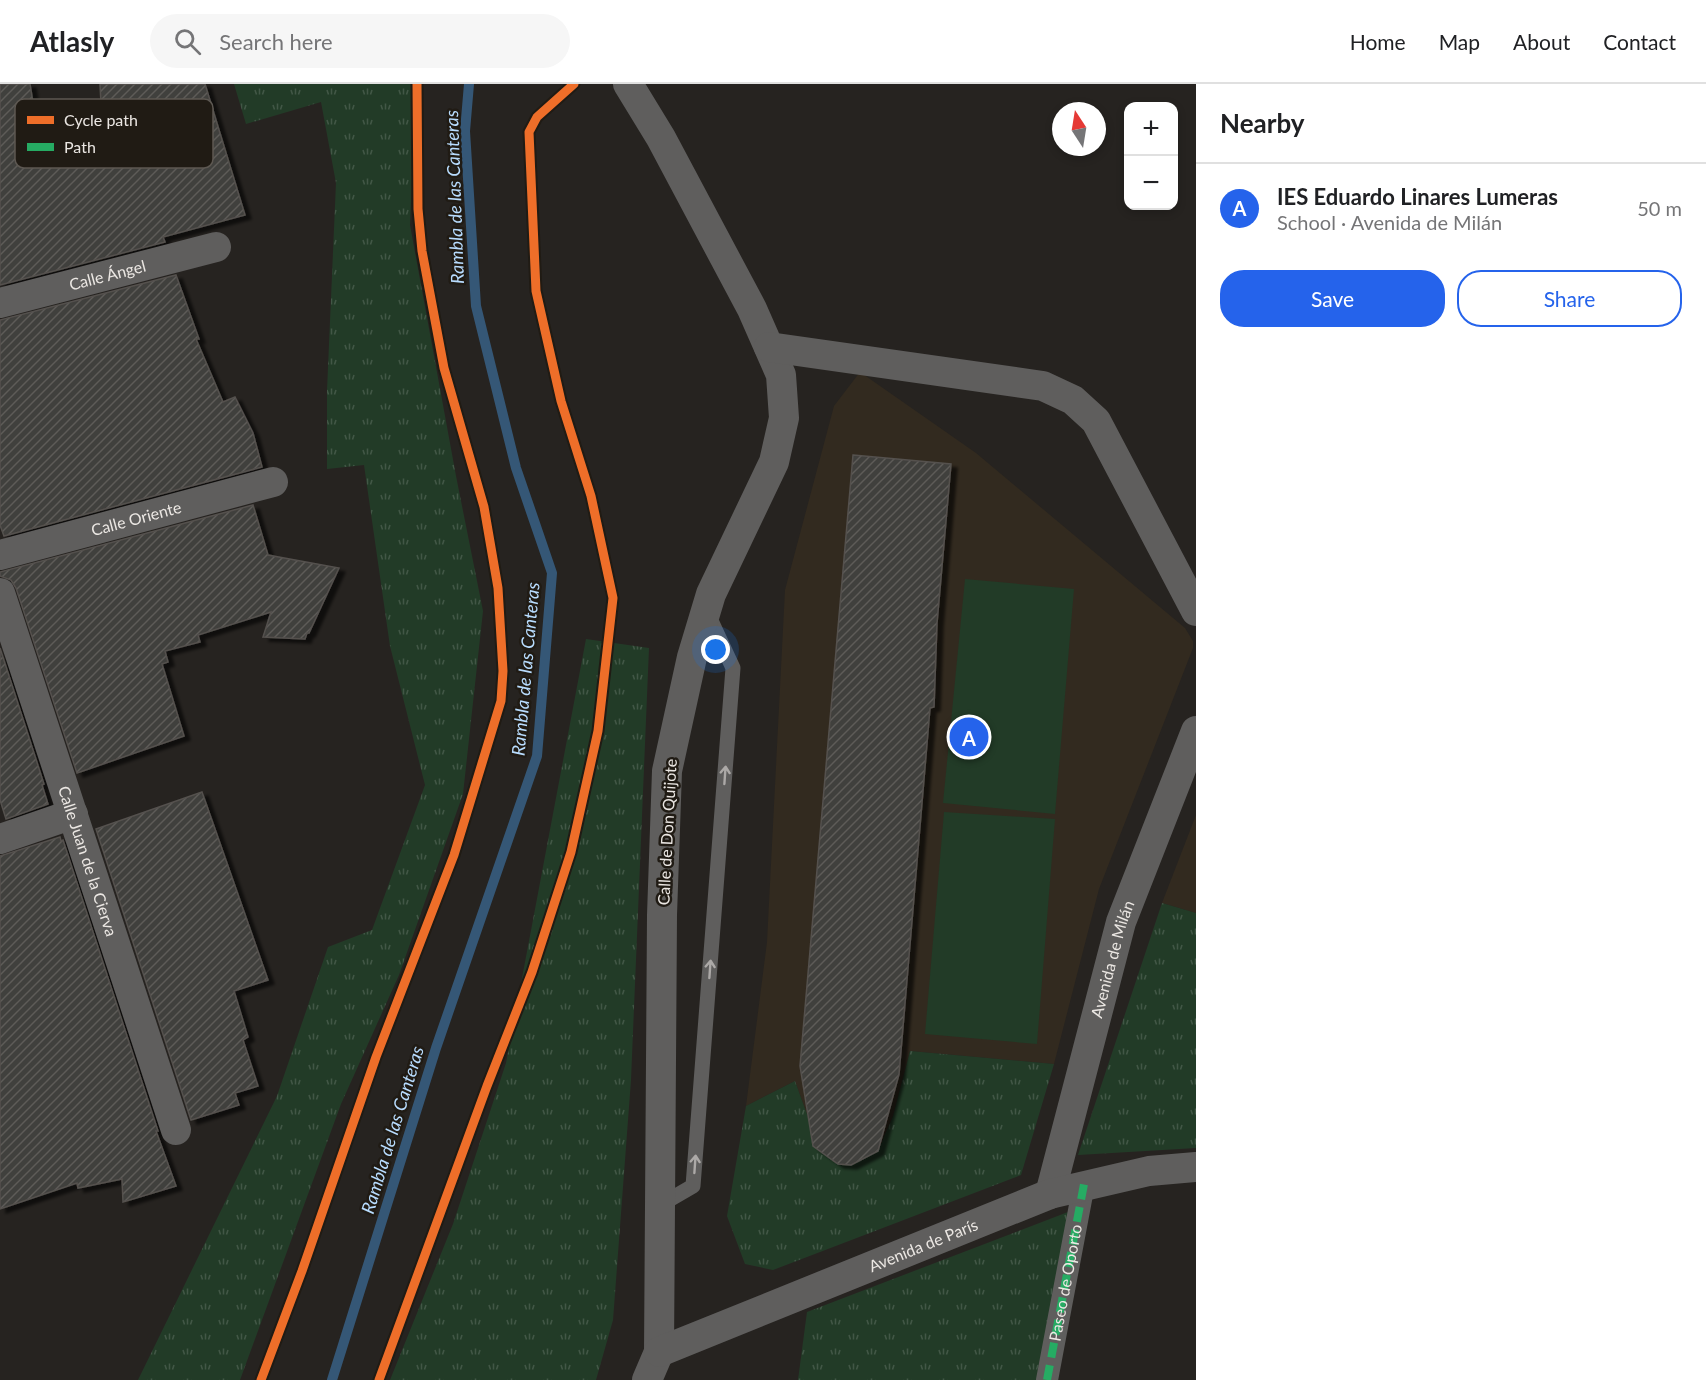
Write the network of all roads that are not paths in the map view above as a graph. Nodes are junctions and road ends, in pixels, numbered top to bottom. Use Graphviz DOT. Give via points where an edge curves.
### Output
graph roads {
  1 [pos="628,84"];
  2 [pos="216,247"];
  3 [pos="0,303"];
  4 [pos="769,347"];
  5 [pos="273,482"];
  6 [pos="0,555"];
  7 [pos="0,593"];
  8 [pos="706,610"];
  9 [pos="1196,611"];
  10 [pos="1196,731"];
  11 [pos="73,814"];
  12 [pos="0,839"];
  13 [pos="176,1130"];
  14 [pos="1196,1167"];
  15 [pos="1084,1184"];
  16 [pos="1050,1194"];
  17 [pos="662,1204"];
  18 [pos="659,1352"];
  19 [pos="647,1380"];
  20 [pos="1047,1380"];
  1 -- 4 [label="street, Calle de Don Quijote"];
  2 -- 3 [label="street, Calle Ángel"];
  4 -- 8 [label="street, Calle de Don Quijote" via="782,375 784,418 774,462"];
  4 -- 9 [label="street" via="1043,386 1073,400 1096,421"];
  5 -- 6 [label="street, Calle Oriente"];
  7 -- 11 [label="street, Calle Juan de la Cierva"];
  8 -- 17 [label="street, Calle de Don Quijote" via="667,771"];
  17 -- 8 [label="lane, one-way" via="693,1186 734,668"];
  10 -- 16 [label="street, Avenida de Milán" via="1121,922"];
  11 -- 12 [label="street"];
  11 -- 13 [label="street, Calle Juan de la Cierva"];
  14 -- 15 [label="street, Avenida de París" via="1149,1171"];
  15 -- 16 [label="street, Avenida de París"];
  15 -- 20 [label="street, Paseo de Oporto"];
  16 -- 18 [label="street, Avenida de París"];
  17 -- 18 [label="street, Calle de Don Quijote"];
  18 -- 19 [label="street, Calle de Don Quijote"];
}
